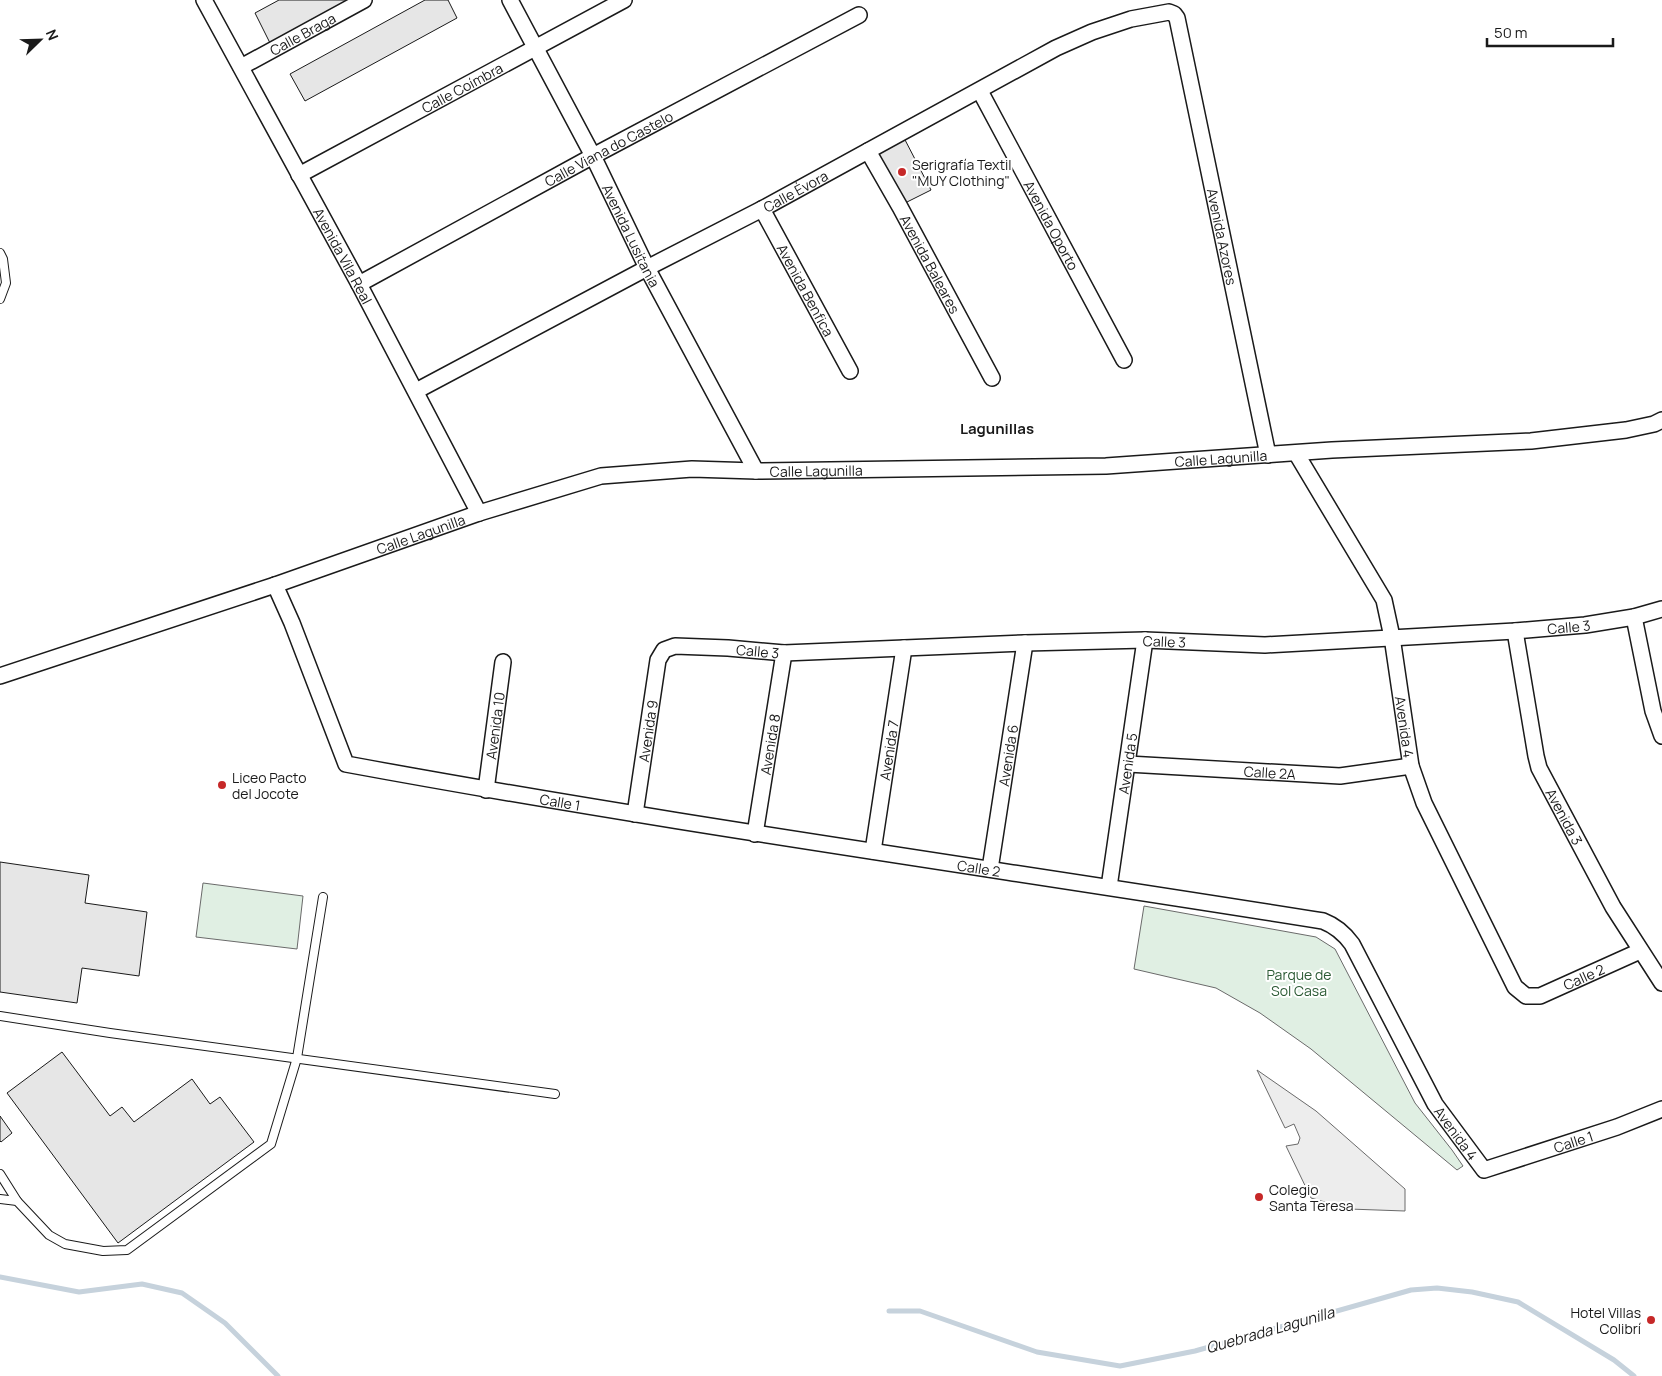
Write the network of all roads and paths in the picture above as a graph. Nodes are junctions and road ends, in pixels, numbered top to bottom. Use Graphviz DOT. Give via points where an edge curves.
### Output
graph roads {
  1 [pos="204,0"];
  2 [pos="364,0"];
  3 [pos="510,0"];
  4 [pos="624,0"];
  5 [pos="859,15"];
  6 [pos="1177,18"];
  7 [pos="536,48"];
  8 [pos="241,67"];
  9 [pos="980,90"];
  10 [pos="868,151"];
  11 [pos="593,156"];
  12 [pos="299,175"];
  13 [pos="762,209"];
  14 [pos="0,253"];
  15 [pos="647,268"];
  16 [pos="359,284"];
  17 [pos="0,300"];
  18 [pos="1124,360"];
  19 [pos="850,371"];
  20 [pos="992,378"];
  21 [pos="416,392"];
  22 [pos="1659,426"];
  23 [pos="1296,453"];
  24 [pos="1268,455"];
  25 [pos="756,471"];
  26 [pos="479,513"];
  27 [pos="275,585"];
  28 [pos="1662,609"];
  29 [pos="1634,617"];
  30 [pos="1516,631"];
  31 [pos="1392,637"];
  32 [pos="1145,640"];
  33 [pos="1025,643"];
  34 [pos="904,648"];
  35 [pos="664,650"];
  36 [pos="784,653"];
  37 [pos="503,662"];
  38 [pos="0,676"];
  39 [pos="1662,736"];
  40 [pos="1128,764"];
  41 [pos="1411,766"];
  42 [pos="486,790"];
  43 [pos="635,814"];
  44 [pos="755,834"];
  45 [pos="873,851"];
  46 [pos="990,869"];
  47 [pos="1108,887"];
  48 [pos="324,897"];
  49 [pos="1324,921"];
  50 [pos="1640,951"];
  51 [pos="1662,982"];
  52 [pos="1526,996"];
  53 [pos="0,1016"];
  54 [pos="297,1058"];
  55 [pos="555,1094"];
  56 [pos="1662,1109"];
  57 [pos="1484,1170"];
  58 [pos="0,1174"];
  59 [pos="0,1199"];
  60 [pos="17,1201"];
  1 -- 8 [label="street, Avenida Vila Real"];
  2 -- 8 [label="street, Calle Braga"];
  3 -- 7 [label="street, Avenida Lusitania"];
  4 -- 7 [label="street, Calle Coímbra"];
  5 -- 11 [label="street, Calle Viana do Castelo"];
  6 -- 9 [label="street, Calle Évora" via="1169,12 1131,19 1092,32"];
  6 -- 24 [label="street, Avenida Azores"];
  7 -- 11 [label="street, Avenida Lusitania"];
  7 -- 12 [label="street, Calle Coímbra"];
  8 -- 12 [label="street, Avenida Vila Real"];
  9 -- 10 [label="street, Calle Évora"];
  9 -- 18 [label="street, Avenida Oporto"];
  10 -- 13 [label="street, Calle Évora"];
  10 -- 20 [label="street, Avenida Baleares"];
  11 -- 15 [label="street, Avenida Lusitania"];
  11 -- 16 [label="street, Calle Viana do Castelo"];
  12 -- 16 [label="street, Avenida Vila Real"];
  13 -- 15 [label="street, Calle Évora"];
  13 -- 19 [label="street, Avenida Benfica"];
  14 -- 17 [label="lane" via="6,283"];
  15 -- 21 [label="street, Calle Évora"];
  15 -- 25 [label="street, Avenida Lusitania"];
  16 -- 21 [label="street, Avenida Vila Real"];
  21 -- 26 [label="street, Avenida Vila Real"];
  22 -- 23 [label="street, Calle Lagunilla" via="1531,441"];
  23 -- 24 [label="street, Calle Lagunilla"];
  23 -- 31 [label="street, Avenida 4" via="1384,600"];
  24 -- 25 [label="street, Calle Lagunilla" via="1106,466"];
  25 -- 26 [label="street, Calle Lagunilla" via="692,469 601,476"];
  26 -- 27 [label="street, Calle Lagunilla"];
  27 -- 38 [label="street, Calle Lagunilla"];
  27 -- 42 [label="street, Calle 1" via="346,764"];
  28 -- 29 [label="street, Calle 3"];
  29 -- 30 [label="street, Calle 3"];
  29 -- 39 [label="street" via="1653,711"];
  30 -- 31 [label="street, Calle 3"];
  30 -- 50 [label="street, Avenida 3" via="1539,768"];
  31 -- 32 [label="street, Calle 3" via="1265,645"];
  31 -- 41 [label="street, Avenida 4"];
  32 -- 33 [label="street, Calle 3"];
  32 -- 40 [label="street, Avenida 5"];
  33 -- 34 [label="street, Calle 3"];
  33 -- 46 [label="street, Avenida 6"];
  34 -- 36 [label="street, Calle 3"];
  34 -- 45 [label="street, Avenida 7"];
  35 -- 36 [label="street, Calle 3" via="675,646"];
  35 -- 43 [label="street, Avenida 9" via="658,660"];
  36 -- 44 [label="street, Avenida 8"];
  37 -- 42 [label="street, Avenida 10"];
  40 -- 41 [label="street, Calle 2A" via="1340,776"];
  40 -- 47 [label="street, Avenida 5"];
  41 -- 52 [label="street, Avenida 4" via="1424,803 1515,987"];
  42 -- 43 [label="street, Calle 1"];
  43 -- 44 [label="street, Calle 2"];
  44 -- 45 [label="street, Calle 2"];
  45 -- 46 [label="street, Calle 2"];
  46 -- 47 [label="street, Calle 2"];
  47 -- 49 [label="street, Calle 2"];
  48 -- 54 [label="lane"];
  49 -- 57 [label="street, Avenida 4" via="1345,934 1352,944 1435,1104"];
  50 -- 51 [label="street, Avenida 3"];
  50 -- 52 [label="street, Calle 2" via="1540,996"];
  53 -- 54 [label="lane"];
  54 -- 55 [label="lane"];
  54 -- 60 [label="lane" via="271,1144 127,1250 103,1251 66,1244 49,1235"];
  56 -- 57 [label="street, Calle 1"];
  58 -- 60 [label="lane"];
  59 -- 60 [label="lane"];
}
